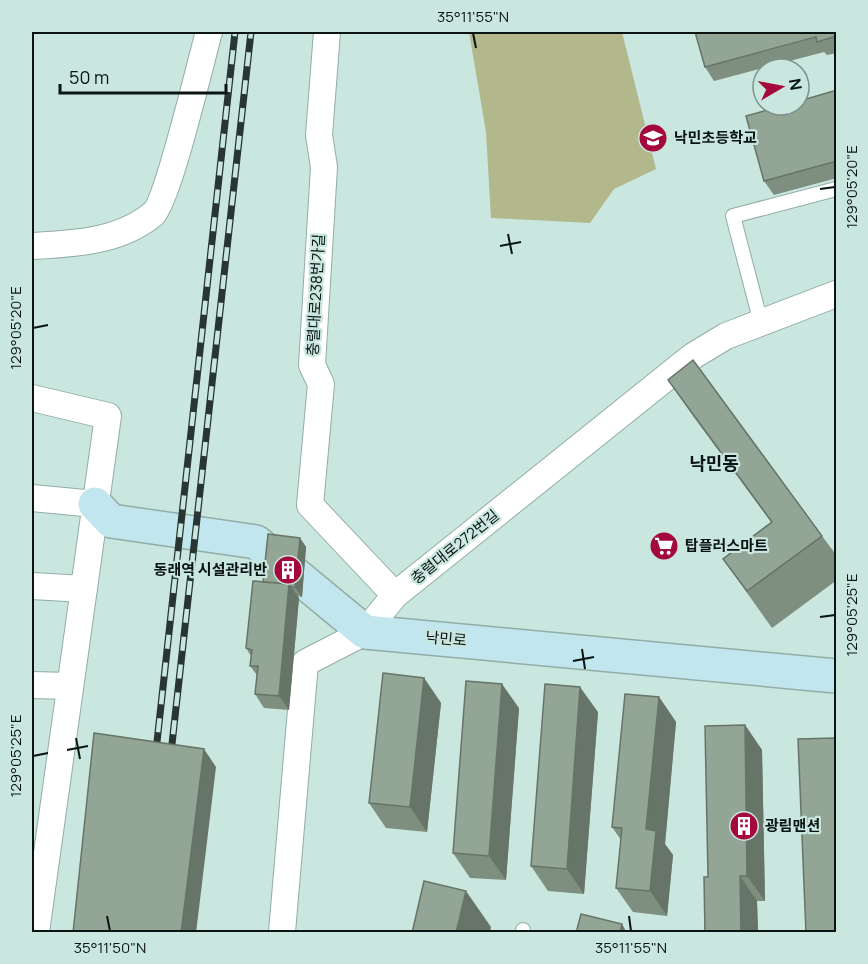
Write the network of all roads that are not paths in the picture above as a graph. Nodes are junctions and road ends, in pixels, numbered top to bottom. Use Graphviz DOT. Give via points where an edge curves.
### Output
graph roads {
  1 [pos="209,32"];
  2 [pos="327,32"];
  3 [pos="837,189"];
  4 [pos="32,246"];
  5 [pos="837,294"];
  6 [pos="761,323"];
  7 [pos="32,398"];
  8 [pos="32,498"];
  9 [pos="95,504"];
  10 [pos="32,586"];
  11 [pos="84,589"];
  12 [pos="395,595"];
  13 [pos="365,632"];
  14 [pos="837,676"];
  15 [pos="32,685"];
  16 [pos="70,686"];
  17 [pos="36,933"];
  18 [pos="282,933"];
  1 -- 4 [label="street" via="167,184 154,213 123,231 86,243"];
  2 -- 12 [label="street, 충렬대로238번가길" via="319,135 324,167 312,365 321,384 310,505"];
  3 -- 6 [label="lane" via="733,216"];
  5 -- 6 [label="street, 충렬대로272번길"];
  6 -- 12 [label="street, 충렬대로272번길" via="726,336 693,356"];
  7 -- 9 [label="street" via="108,416"];
  8 -- 9 [label="street"];
  9 -- 11 [label="street"];
  9 -- 13 [label="main road" via="111,521 256,542"];
  10 -- 11 [label="street"];
  11 -- 16 [label="street"];
  12 -- 13 [label="street, 충렬대로272번길"];
  13 -- 14 [label="main road, 낙민로"];
  13 -- 18 [label="street, 충렬대로272번길" via="305,663"];
  15 -- 16 [label="street"];
  16 -- 17 [label="street"];
}
